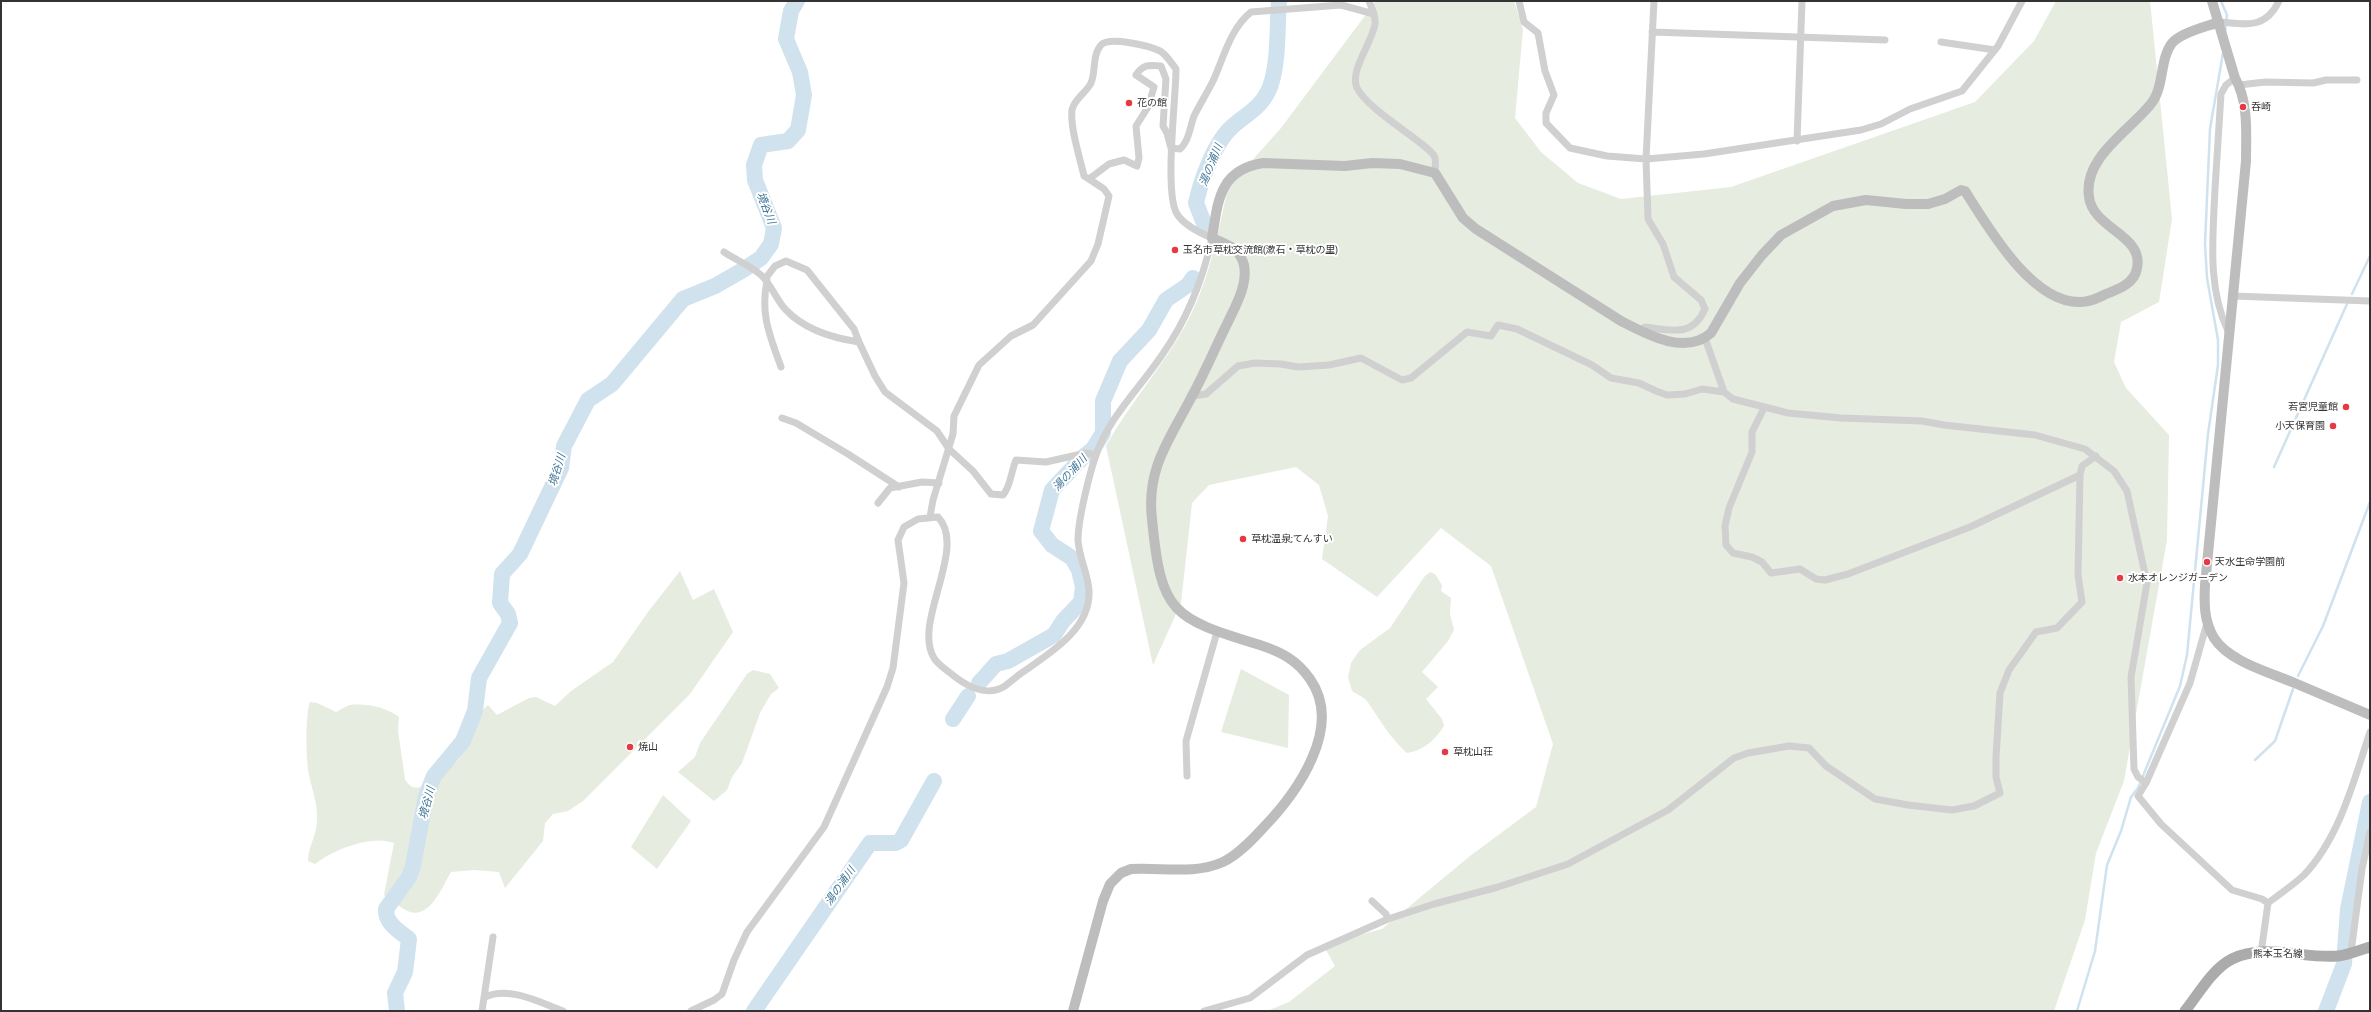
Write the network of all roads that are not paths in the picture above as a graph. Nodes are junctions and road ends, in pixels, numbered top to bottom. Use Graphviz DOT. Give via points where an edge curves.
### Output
graph roads {
  1 [pos="1369,1"];
  2 [pos="1519,1"];
  3 [pos="1654,1"];
  4 [pos="1802,1"];
  5 [pos="2022,1"];
  6 [pos="2212,1"];
  7 [pos="2279,1"];
  8 [pos="1374,14"];
  9 [pos="2220,25"];
  10 [pos="1652,32"];
  11 [pos="1801,37"];
  12 [pos="1885,40"];
  13 [pos="1941,42"];
  14 [pos="1995,50"];
  15 [pos="2357,80"];
  16 [pos="2237,81"];
  17 [pos="1797,140"];
  18 [pos="1171,148"];
  19 [pos="1646,159"];
  20 [pos="1435,173"];
  21 [pos="1089,179"];
  22 [pos="1212,238"];
  23 [pos="724,252"];
  24 [pos="766,280"];
  25 [pos="2233,296"];
  26 [pos="2370,301"];
  27 [pos="1640,331"];
  28 [pos="2228,331"];
  29 [pos="1705,338"];
  30 [pos="858,342"];
  31 [pos="781,367"];
  32 [pos="1724,392"];
  33 [pos="1192,396"];
  34 [pos="1764,408"];
  35 [pos="782,418"];
  36 [pos="949,449"];
  37 [pos="1091,454"];
  38 [pos="2096,456"];
  39 [pos="2080,475"];
  40 [pos="939,483"];
  41 [pos="899,486"];
  42 [pos="878,503"];
  43 [pos="930,517"];
  44 [pos="2207,623"];
  45 [pos="1217,632"];
  46 [pos="2370,715"];
  47 [pos="2370,732"];
  48 [pos="1187,776"];
  49 [pos="2142,781"];
  50 [pos="2370,832"];
  51 [pos="1372,901"];
  52 [pos="2268,903"];
  53 [pos="1388,919"];
  54 [pos="493,937"];
  55 [pos="2370,947"];
  56 [pos="2351,952"];
  57 [pos="2261,953"];
  58 [pos="485,997"];
  59 [pos="482,1011"];
  60 [pos="564,1011"];
  61 [pos="691,1011"];
  62 [pos="1073,1011"];
  63 [pos="1204,1011"];
  64 [pos="2185,1011"];
  1 -- 8 [label="street"];
  2 -- 19 [label="street" via="1524,22 1538,34 1545,71 1554,95 1546,113 1546,123 1570,148 1607,156"];
  3 -- 10 [label="street"];
  4 -- 11 [label="street"];
  5 -- 14 [label="street"];
  6 -- 9 [label="street"];
  7 -- 9 [label="street" via="2273,13 2264,20 2252,24"];
  8 -- 18 [label="street" via="1341,4 1252,12 1242,19 1230,40 1184,145 1180,149"];
  8 -- 20 [label="street" via="1369,44 1356,71 1356,86 1364,100 1382,116 1429,148 1435,157"];
  9 -- 16 [label="street"];
  9 -- 29 [label="street" via="2179,38 2172,44 2158,92 2151,104 2101,156 2092,169 2089,196 2092,208 2102,221 2130,242 2138,256 2137,269 2131,281 2092,300 2079,302 2058,297 2040,287 2022,272 1965,191 1961,190 1945,199 1928,204 1851,201 1833,206 1781,236 1762,254 1740,283 1718,322"];
  10 -- 11 [label="street"];
  10 -- 19 [label="street"];
  11 -- 12 [label="street"];
  11 -- 17 [label="street"];
  13 -- 14 [label="street"];
  14 -- 17 [label="street" via="1962,91 1861,130"];
  15 -- 16 [label="street" via="2326,80 2313,83"];
  16 -- 25 [label="street" via="2246,126 2246,161"];
  16 -- 28 [label="street" via="2226,85 2221,94 2213,237 2213,276 2220,315"];
  17 -- 19 [label="street" via="1704,154"];
  18 -- 21 [label="street" via="1163,126 1166,79 1161,66 1148,64 1136,75 1154,87 1148,107 1136,126 1139,158 1137,166 1124,160 1109,164"];
  18 -- 21 [label="street" via="1176,69 1160,51 1132,43 1108,41 1101,45 1091,82 1074,103 1072,111 1072,123 1084,176"];
  18 -- 22 [label="street" via="1172,191 1176,214 1195,230"];
  19 -- 27 [label="street" via="1648,219 1663,244 1674,277 1701,300 1705,309 1692,327 1678,331 1645,327"];
  20 -- 22 [label="street" via="1400,164 1250,165 1228,180 1222,189"];
  20 -- 27 [label="street" via="1463,218 1476,229"];
  21 -- 36 [label="street" via="1104,189 1109,196 1098,244 1091,261 1033,325 1011,336 979,365 954,416"];
  22 -- 33 [label="street" via="1235,248 1242,260 1245,275 1234,308"];
  22 -- 37 [label="street" via="1206,264 1186,314 1163,354"];
  23 -- 24 [label="street"];
  24 -- 30 [label="street" via="785,310 805,325 840,339"];
  24 -- 30 [label="street" via="775,266 786,261 807,270 854,329"];
  24 -- 31 [label="street" via="763,309 765,322"];
  25 -- 26 [label="street"];
  25 -- 28 [label="street"];
  27 -- 29 [label="street" via="1668,341 1683,343"];
  28 -- 44 [label="street" via="2205,585"];
  29 -- 32 [label="street"];
  30 -- 36 [label="street" via="885,392 937,431"];
  32 -- 33 [label="street" via="1702,390 1667,395 1639,383 1611,378 1592,365 1517,329 1498,324 1492,336 1467,332 1411,378 1402,380 1361,358 1329,365 1298,367 1255,363 1238,366 1206,394"];
  32 -- 34 [label="street" via="1734,399"];
  33 -- 45 [label="street" via="1172,430 1155,467 1151,500 1152,526 1159,570 1167,597 1189,620"];
  34 -- 38 [label="street" via="1841,418 1922,421 2035,435 2085,449"];
  34 -- 39 [label="street" via="1752,432 1752,452 1731,501 1725,526 1726,545 1733,553 1757,560 1770,573 1800,570 1816,579 1825,580 1848,574 1970,527"];
  35 -- 41 [label="street" via="796,423"];
  36 -- 37 [label="street" via="973,471 991,494 1004,495 1008,490 1016,460 1046,462"];
  36 -- 40 [label="street"];
  37 -- 43 [label="street" via="1078,538 1090,593 1086,609 1078,626 1067,638 1004,687 985,691 972,688 934,658 930,642 930,621 948,551 944,523 938,517"];
  38 -- 39 [label="street" via="2082,466"];
  38 -- 49 [label="street" via="2114,471 2127,491 2147,584 2131,677 2134,769"];
  39 -- 53 [label="street" via="2078,575 2082,602 2057,628 2036,632 2008,670 2000,693 1996,777 2000,793 1974,806 1952,810 1908,805 1875,799 1826,766 1809,748 1789,746 1748,753 1734,758 1668,810 1568,864"];
  40 -- 41 [label="street" via="922,482"];
  40 -- 43 [label="street"];
  41 -- 42 [label="street" via="890,488"];
  43 -- 61 [label="street" via="918,519 904,527 898,540 904,583 893,668 887,687 824,827 747,932 722,994"];
  44 -- 46 [label="street" via="2215,640 2228,652 2247,663"];
  44 -- 49 [label="street" via="2190,683"];
  45 -- 48 [label="street" via="1186,741"];
  45 -- 62 [label="street" via="1282,654 1298,663 1312,681 1319,699 1321,718 1311,762 1298,786 1273,818 1239,851 1223,862 1202,869 1131,868 1121,873 1110,884"];
  47 -- 52 [label="street" via="2344,809 2326,843 2302,876"];
  49 -- 52 [label="street" via="2138,796 2161,824 2232,890"];
  50 -- 56 [label="street" via="2362,869"];
  51 -- 53 [label="street"];
  52 -- 57 [label="street"];
  53 -- 63 [label="street" via="1307,956 1250,998"];
  54 -- 58 [label="street"];
  55 -- 56 [label="main road, 熊本玉名線"];
  56 -- 57 [label="main road, 熊本玉名線" via="2339,956"];
  57 -- 64 [label="main road, 熊本玉名線" via="2231,960 2214,975"];
  58 -- 59 [label="street"];
  58 -- 60 [label="street" via="493,994 520,995"];
}
